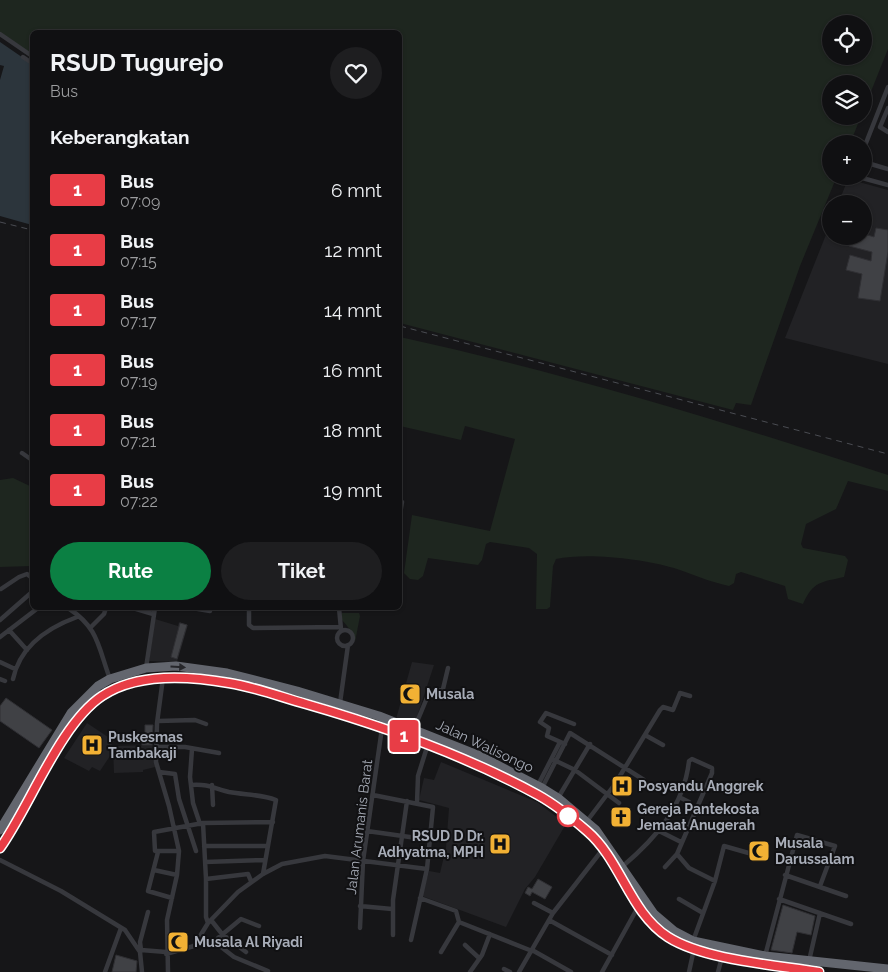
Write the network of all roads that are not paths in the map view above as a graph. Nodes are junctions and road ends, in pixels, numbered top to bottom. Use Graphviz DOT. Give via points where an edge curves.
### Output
graph roads {
  1 [pos="0,34"];
  2 [pos="30,55"];
  3 [pos="23,57"];
  4 [pos="30,62"];
  5 [pos="888,87"];
  6 [pos="888,108"];
  7 [pos="888,132"];
  8 [pos="869,135"];
  9 [pos="872,164"];
  10 [pos="888,168"];
  11 [pos="872,182"];
  12 [pos="888,186"];
  13 [pos="22,453"];
  14 [pos="30,459"];
  15 [pos="30,576"];
  16 [pos="2,589"];
  17 [pos="30,594"];
  18 [pos="35,610"];
  19 [pos="71,610"];
  20 [pos="105,610"];
  21 [pos="140,610"];
  22 [pos="154,610"];
  23 [pos="205,610"];
  24 [pos="249,610"];
  25 [pos="339,610"];
  26 [pos="210,611"];
  27 [pos="153,614"];
  28 [pos="76,617"];
  29 [pos="0,620"];
  30 [pos="91,627"];
  31 [pos="341,629"];
  32 [pos="9,630"];
  33 [pos="0,636"];
  34 [pos="348,645"];
  35 [pos="27,650"];
  36 [pos="0,662"];
  37 [pos="146,668"];
  38 [pos="448,668"];
  39 [pos="15,669"];
  40 [pos="163,678"];
  41 [pos="13,679"];
  42 [pos="110,679"];
  43 [pos="297,690"];
  44 [pos="690,696"];
  45 [pos="294,701"];
  46 [pos="340,703"];
  47 [pos="158,721"];
  48 [pos="206,724"];
  49 [pos="574,724"];
  50 [pos="382,728"];
  51 [pos="414,729"];
  52 [pos="645,735"];
  53 [pos="563,743"];
  54 [pos="428,744"];
  55 [pos="590,744"];
  56 [pos="663,745"];
  57 [pos="156,747"];
  58 [pos="192,749"];
  59 [pos="219,753"];
  60 [pos="555,760"];
  61 [pos="625,769"];
  62 [pos="576,770"];
  63 [pos="159,772"];
  64 [pos="644,780"];
  65 [pos="191,785"];
  66 [pos="212,785"];
  67 [pos="540,787"];
  68 [pos="373,795"];
  69 [pos="607,795"];
  70 [pos="558,798"];
  71 [pos="681,798"];
  72 [pos="407,800"];
  73 [pos="417,802"];
  74 [pos="689,802"];
  75 [pos="619,803"];
  76 [pos="213,805"];
  77 [pos="587,821"];
  78 [pos="273,822"];
  79 [pos="202,823"];
  80 [pos="189,826"];
  81 [pos="175,829"];
  82 [pos="0,830"];
  83 [pos="367,831"];
  84 [pos="659,831"];
  85 [pos="402,836"];
  86 [pos="431,840"];
  87 [pos="681,842"];
  88 [pos="204,846"];
  89 [pos="268,846"];
  90 [pos="0,848"];
  91 [pos="604,848"];
  92 [pos="179,851"];
  93 [pos="196,851"];
  94 [pos="158,852"];
  95 [pos="677,854"];
  96 [pos="759,856"];
  97 [pos="0,860"];
  98 [pos="265,860"];
  99 [pos="363,861"];
  100 [pos="205,862"];
  101 [pos="398,865"];
  102 [pos="623,866"];
  103 [pos="665,867"];
  104 [pos="427,869"];
  105 [pos="154,870"];
  106 [pos="263,874"];
  107 [pos="177,875"];
  108 [pos="785,875"];
  109 [pos="206,879"];
  110 [pos="252,881"];
  111 [pos="715,881"];
  112 [pos="820,886"];
  113 [pos="846,896"];
  114 [pos="172,898"];
  115 [pos="420,898"];
  116 [pos="679,899"];
  117 [pos="779,899"];
  118 [pos="534,903"];
  119 [pos="639,905"];
  120 [pos="360,906"];
  121 [pos="392,909"];
  122 [pos="148,912"];
  123 [pos="553,913"];
  124 [pos="820,913"];
  125 [pos="703,914"];
  126 [pos="549,920"];
  127 [pos="210,922"];
  128 [pos="459,922"];
  129 [pos="851,924"];
  130 [pos="259,926"];
  131 [pos="121,928"];
  132 [pos="360,928"];
  133 [pos="222,934"];
  134 [pos="393,934"];
  135 [pos="490,934"];
  136 [pos="411,940"];
  137 [pos="465,945"];
  138 [pos="693,945"];
  139 [pos="532,951"];
  140 [pos="246,952"];
  141 [pos="441,952"];
  142 [pos="166,953"];
  143 [pos="720,953"];
  144 [pos="612,955"];
  145 [pos="765,956"];
  146 [pos="479,958"];
  147 [pos="809,961"];
  148 [pos="504,969"];
  149 [pos="888,969"];
  150 [pos="268,971"];
  151 [pos="105,972"];
  152 [pos="142,972"];
  153 [pos="168,972"];
  154 [pos="470,972"];
  155 [pos="510,972"];
  156 [pos="519,972"];
  157 [pos="571,972"];
  158 [pos="602,972"];
  159 [pos="689,972"];
  160 [pos="718,972"];
  161 [pos="819,972"];
  1 -- 2 [label="street"];
  3 -- 4 [label="street"];
  5 -- 8 [label="street"];
  6 -- 7 [label="street" via="880,127"];
  9 -- 10 [label="street"];
  11 -- 12 [label="street"];
  13 -- 14 [label="street"];
  15 -- 16 [label="street" via="22,575"];
  17 -- 29 [label="street"];
  18 -- 32 [label="street"];
  19 -- 30 [label="street"];
  20 -- 30 [label="street"];
  21 -- 27 [label="street"];
  22 -- 27 [label="street"];
  23 -- 26 [label="street"];
  24 -- 31 [label="street" via="249,625 253,628"];
  25 -- 31 [label="street"];
  27 -- 37 [label="street"];
  28 -- 35 [label="street" via="40,635"];
  30 -- 42 [label="street"];
  31 -- 34 [label="street" via="352,635"];
  31 -- 34 [label="street" via="337,641"];
  32 -- 33 [label="street"];
  32 -- 35 [label="street"];
  34 -- 46 [label="street"];
  35 -- 39 [label="street"];
  36 -- 39 [label="street"];
  37 -- 42 [label="highway, Jalan Walisongo"];
  37 -- 43 [label="highway, Jalan Walisongo, one-way" via="176,666 218,672"];
  38 -- 51 [label="street" via="443,690 429,693"];
  39 -- 41 [label="street"];
  40 -- 45 [label="highway, Jalan Walisongo" via="231,683"];
  40 -- 47 [label="street"];
  40 -- 90 [label="highway, Jalan Walisongo" via="118,687 84,712 64,739 17,824"];
  42 -- 82 [label="highway, Jalan Walisongo" via="85,697 71,713"];
  43 -- 45 [label="highway"];
  43 -- 46 [label="highway, Jalan Walisongo"];
  44 -- 52 [label="street" via="680,693 673,710 663,707"];
  45 -- 50 [label="highway, Jalan Walisongo"];
  46 -- 51 [label="highway, Jalan Walisongo"];
  47 -- 48 [label="street" via="195,720"];
  47 -- 57 [label="street"];
  49 -- 53 [label="street" via="544,713 540,722 549,728 547,736"];
  50 -- 54 [label="highway, Jalan Walisongo"];
  50 -- 68 [label="street, Jalan Arumanis Barat"];
  51 -- 67 [label="highway, Jalan Walisongo" via="480,756"];
  52 -- 56 [label="street"];
  52 -- 61 [label="street"];
  53 -- 55 [label="street" via="570,733"];
  53 -- 60 [label="street"];
  54 -- 73 [label="street" via="418,776"];
  54 -- 91 [label="highway, Jalan Walisongo" via="537,795 588,832"];
  55 -- 61 [label="street"];
  55 -- 62 [label="street"];
  57 -- 58 [label="street"];
  57 -- 63 [label="street"];
  58 -- 59 [label="street"];
  58 -- 65 [label="street"];
  60 -- 62 [label="street"];
  60 -- 67 [label="street"];
  61 -- 64 [label="street"];
  61 -- 69 [label="street"];
  62 -- 69 [label="street"];
  62 -- 70 [label="street"];
  63 -- 80 [label="street" via="175,774 179,799"];
  63 -- 81 [label="street"];
  65 -- 66 [label="street"];
  65 -- 79 [label="street" via="194,806"];
  66 -- 76 [label="street"];
  66 -- 78 [label="street" via="225,791 276,800"];
  67 -- 70 [label="highway, Jalan Walisongo"];
  68 -- 72 [label="street"];
  68 -- 83 [label="street, Jalan Arumanis Barat"];
  69 -- 75 [label="street"];
  69 -- 77 [label="street"];
  70 -- 77 [label="highway, Jalan Walisongo"];
  71 -- 74 [label="street"];
  71 -- 84 [label="street"];
  71 -- 87 [label="street" via="689,760 712,768"];
  72 -- 73 [label="street"];
  72 -- 85 [label="street"];
  73 -- 86 [label="street" via="433,808"];
  77 -- 102 [label="highway, Jalan Walisongo"];
  78 -- 79 [label="street"];
  78 -- 89 [label="street"];
  79 -- 80 [label="street"];
  79 -- 88 [label="street"];
  80 -- 81 [label="street"];
  80 -- 93 [label="street"];
  81 -- 92 [label="street"];
  81 -- 94 [label="street" via="154,832 155,851"];
  83 -- 85 [label="street"];
  83 -- 99 [label="street, Jalan Arumanis Barat"];
  84 -- 87 [label="street"];
  84 -- 102 [label="street"];
  85 -- 86 [label="street"];
  85 -- 101 [label="street"];
  86 -- 104 [label="street"];
  87 -- 95 [label="street"];
  88 -- 89 [label="street"];
  88 -- 100 [label="street"];
  89 -- 98 [label="street"];
  91 -- 119 [label="highway, Jalan Walisongo"];
  91 -- 123 [label="street"];
  92 -- 94 [label="street"];
  92 -- 107 [label="street"];
  94 -- 105 [label="street"];
  95 -- 103 [label="street"];
  95 -- 111 [label="street" via="689,868"];
  96 -- 111 [label="street" via="724,847"];
  97 -- 131 [label="street" via="61,891"];
  98 -- 100 [label="street"];
  98 -- 106 [label="street"];
  99 -- 101 [label="street"];
  99 -- 106 [label="street" via="320,856 282,864"];
  99 -- 120 [label="street, Jalan Arumanis Barat"];
  100 -- 109 [label="street"];
  101 -- 104 [label="street"];
  101 -- 121 [label="street"];
  102 -- 138 [label="highway, Jalan Walisongo" via="654,914"];
  104 -- 115 [label="street"];
  105 -- 107 [label="street"];
  105 -- 114 [label="street" via="148,891"];
  106 -- 110 [label="street"];
  107 -- 114 [label="street"];
  108 -- 112 [label="street"];
  108 -- 112 [label="street" via="797,835 835,846"];
  108 -- 117 [label="street"];
  109 -- 110 [label="street" via="248,874"];
  109 -- 127 [label="street" via="206,917"];
  110 -- 127 [label="street"];
  111 -- 125 [label="street"];
  112 -- 113 [label="street"];
  114 -- 142 [label="street" via="167,920"];
  115 -- 128 [label="street" via="456,911"];
  115 -- 136 [label="street"];
  116 -- 125 [label="street"];
  117 -- 124 [label="street"];
  117 -- 145 [label="street"];
  118 -- 123 [label="street"];
  119 -- 138 [label="highway, Jalan Walisongo" via="660,931 678,943"];
  119 -- 144 [label="street"];
  120 -- 121 [label="street"];
  120 -- 132 [label="street, Jalan Arumanis Barat"];
  121 -- 134 [label="street"];
  122 -- 142 [label="street" via="141,950"];
  123 -- 126 [label="street"];
  124 -- 129 [label="street"];
  124 -- 147 [label="street"];
  125 -- 138 [label="street"];
  126 -- 139 [label="street"];
  126 -- 144 [label="street"];
  127 -- 133 [label="street"];
  127 -- 142 [label="street" via="194,946"];
  128 -- 135 [label="street"];
  128 -- 141 [label="street"];
  130 -- 133 [label="street" via="241,919"];
  131 -- 151 [label="street"];
  131 -- 152 [label="street" via="140,952"];
  133 -- 140 [label="street"];
  133 -- 150 [label="street" via="216,943 234,957"];
  135 -- 139 [label="street"];
  135 -- 146 [label="street"];
  137 -- 146 [label="street"];
  138 -- 143 [label="highway, Jalan Walisongo"];
  138 -- 159 [label="street"];
  139 -- 156 [label="street"];
  139 -- 157 [label="street"];
  142 -- 153 [label="street"];
  143 -- 145 [label="highway, Jalan Walisongo"];
  143 -- 160 [label="street"];
  143 -- 161 [label="highway, Jalan Walisongo"];
  144 -- 158 [label="street"];
  145 -- 147 [label="highway, Jalan Walisongo"];
  146 -- 154 [label="street"];
  147 -- 149 [label="highway, Jalan Walisongo"];
  148 -- 155 [label="street"];
}
